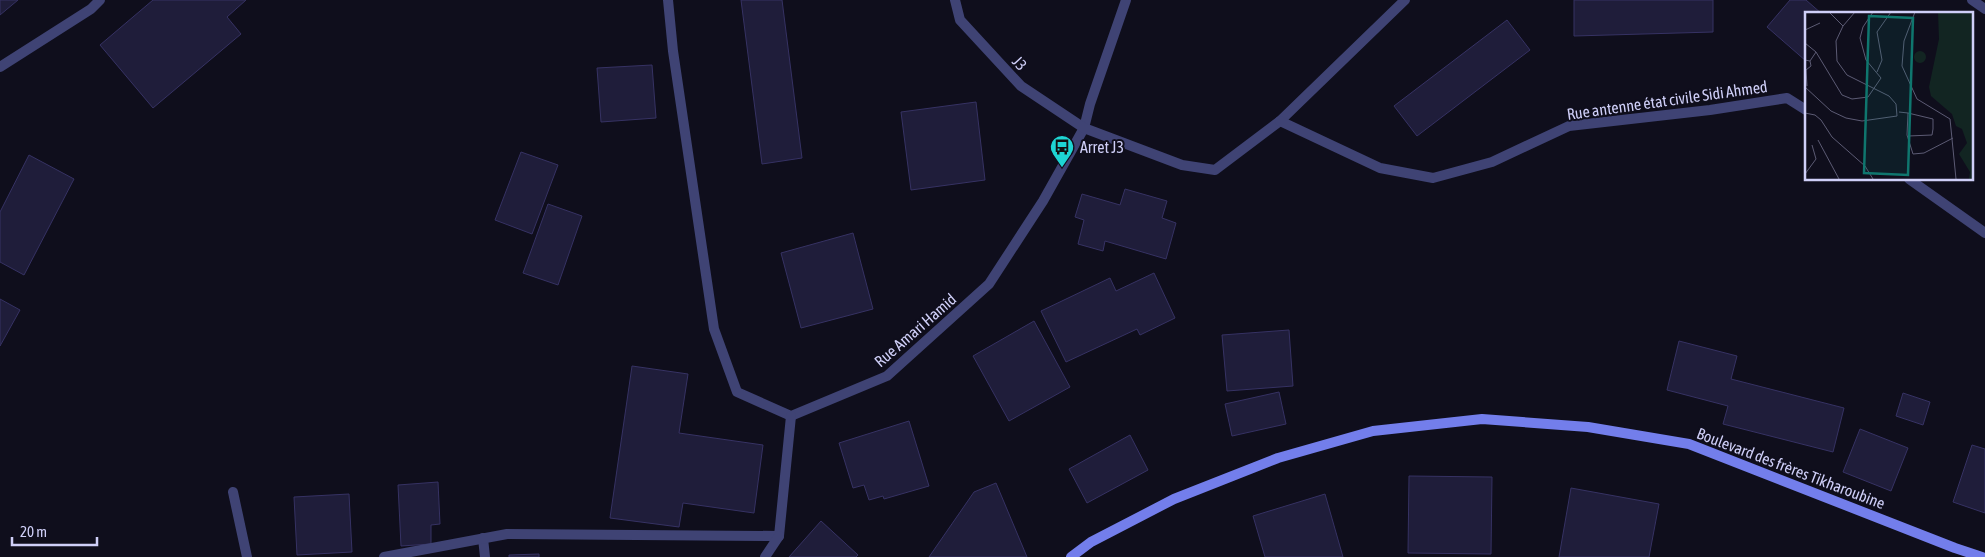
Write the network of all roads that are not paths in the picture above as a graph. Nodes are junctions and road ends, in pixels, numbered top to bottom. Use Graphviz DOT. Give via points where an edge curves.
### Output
graph roads {
  1 [pos="100,0"];
  2 [pos="668,0"];
  3 [pos="955,0"];
  4 [pos="1126,0"];
  5 [pos="1405,0"];
  6 [pos="1972,0"];
  7 [pos="1985,9"];
  8 [pos="0,67"];
  9 [pos="1805,109"];
  10 [pos="1280,120"];
  11 [pos="1084,128"];
  12 [pos="1910,180"];
  13 [pos="1985,233"];
  14 [pos="791,416"];
  15 [pos="233,492"];
  16 [pos="779,536"];
  17 [pos="483,538"];
  18 [pos="247,557"];
  19 [pos="384,557"];
  20 [pos="485,557"];
  21 [pos="765,557"];
  22 [pos="1071,557"];
  23 [pos="1982,557"];
  1 -- 8 [label="street"];
  2 -- 14 [label="street" via="714,329 737,392"];
  3 -- 11 [label="street, J3" via="960,20 1021,86"];
  4 -- 11 [label="street, Rue Amari Hamid"];
  5 -- 10 [label="street, J3"];
  6 -- 7 [label="street"];
  9 -- 10 [label="street, Rue antenne état civile Sidi Ahmed" via="1787,98 1569,126 1492,162 1433,178 1380,168"];
  10 -- 11 [label="street, J3" via="1215,170 1182,165"];
  11 -- 14 [label="street, Rue Amari Hamid" via="1043,201 990,284 887,376"];
  12 -- 13 [label="street"];
  14 -- 16 [label="street"];
  15 -- 18 [label="street"];
  16 -- 17 [label="street" via="507,534"];
  16 -- 21 [label="street"];
  17 -- 19 [label="street"];
  17 -- 20 [label="street"];
  22 -- 23 [label="street, Boulevard des frères Tikharoubine" via="1091,542 1174,499 1278,458 1373,431 1482,419 1588,428 1689,444"];
}
